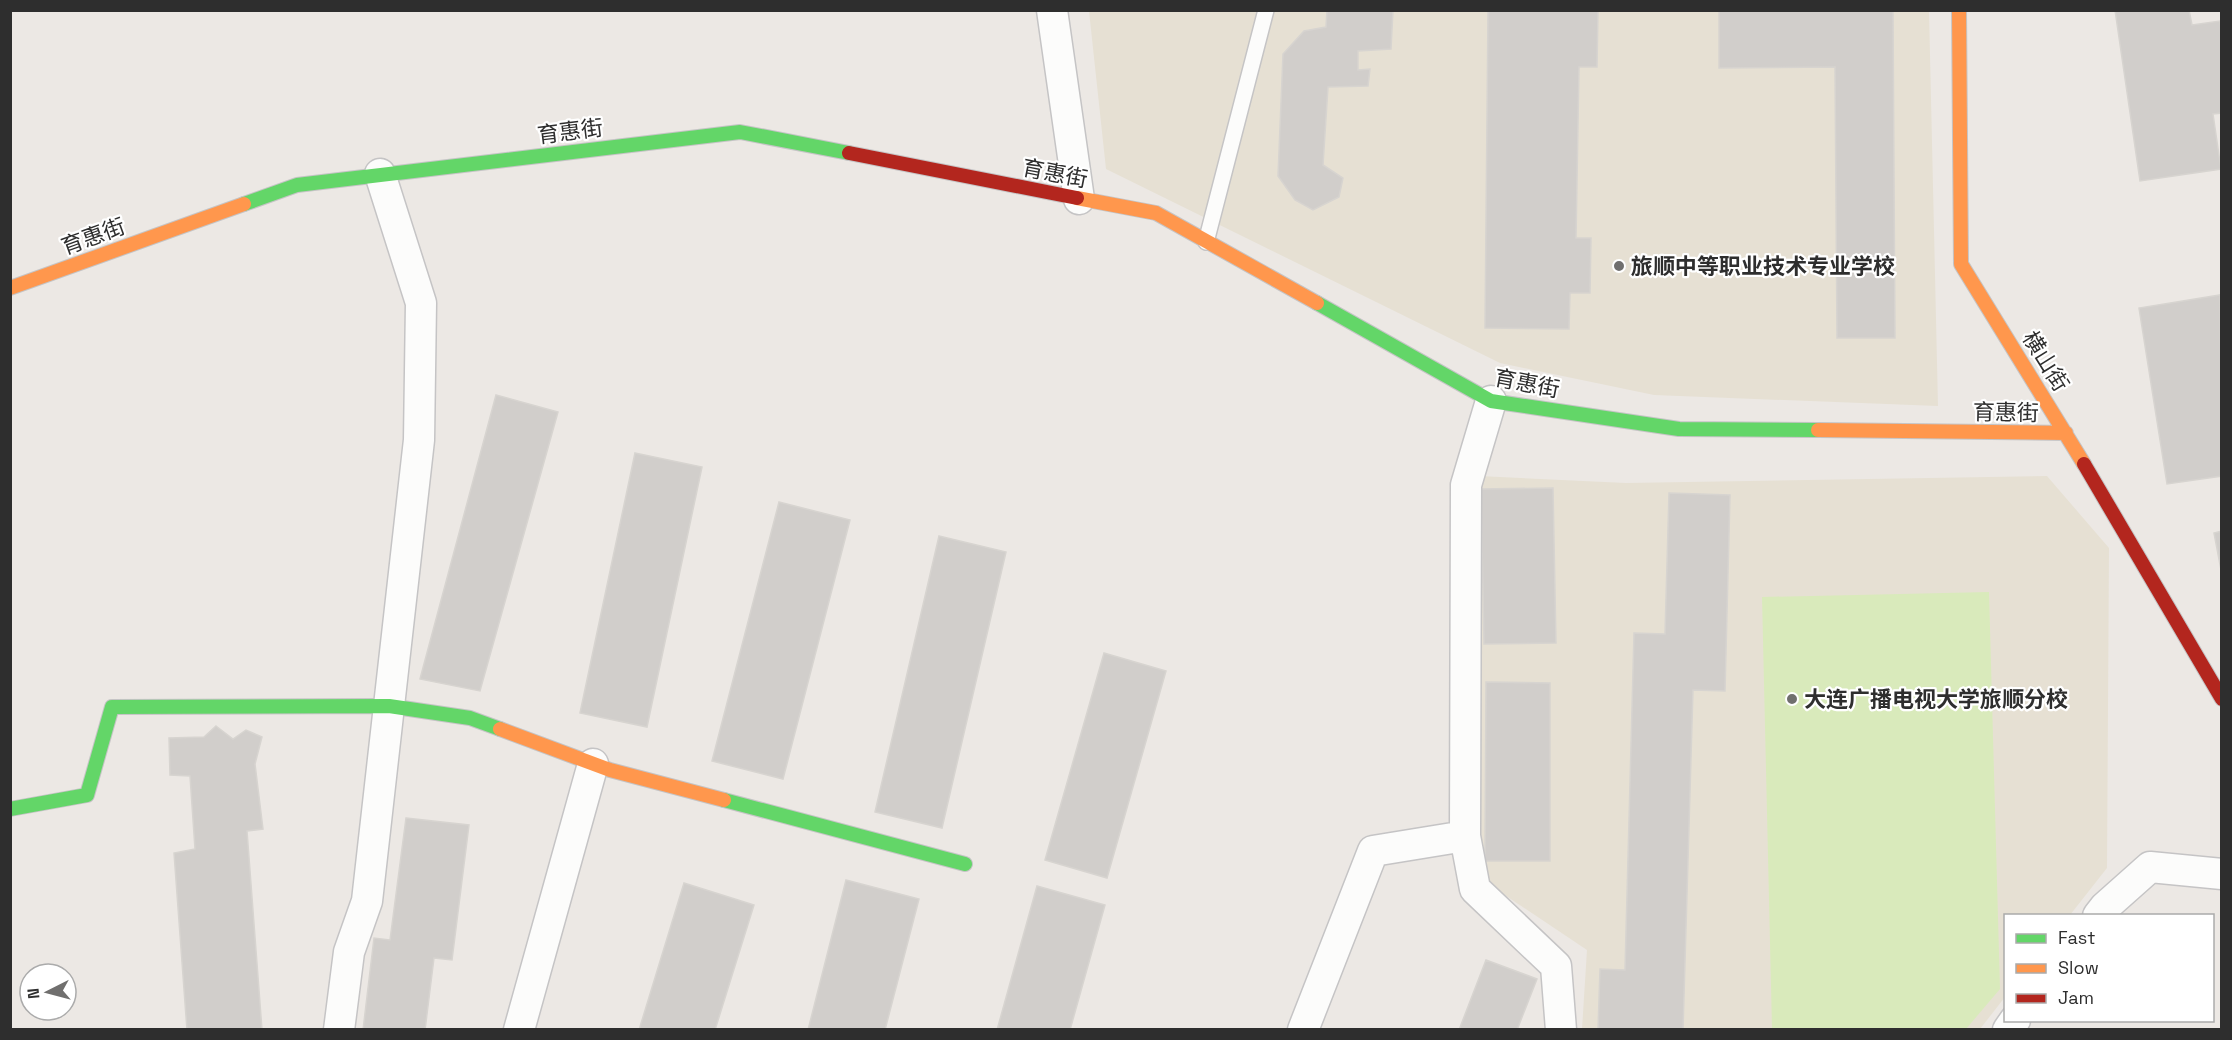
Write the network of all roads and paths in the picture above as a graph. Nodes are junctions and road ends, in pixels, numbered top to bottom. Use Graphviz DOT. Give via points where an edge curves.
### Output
graph roads {
  1 [pos="1052,10"];
  2 [pos="1266,10"];
  3 [pos="1959,10"];
  4 [pos="380,174"];
  5 [pos="1079,199"];
  6 [pos="1206,242"];
  7 [pos="10,288"];
  8 [pos="1491,401"];
  9 [pos="2066,433"];
  10 [pos="2222,699"];
  11 [pos="389,706"];
  12 [pos="593,764"];
  13 [pos="10,809"];
  14 [pos="1465,836"];
  15 [pos="964,864"];
  16 [pos="2222,874"];
  17 [pos="2099,914"];
  18 [pos="339,1029"];
  19 [pos="519,1029"];
  20 [pos="1303,1029"];
  21 [pos="1561,1029"];
  1 -- 5 [label="street"];
  2 -- 6 [label="lane"];
  3 -- 9 [label="street, 横山街" via="1961,264"];
  4 -- 5 [label="street, 育惠街" via="740,132"];
  4 -- 7 [label="street, 育惠街" via="297,185"];
  4 -- 11 [label="street" via="421,303 419,440"];
  5 -- 6 [label="street, 育惠街" via="1156,213"];
  6 -- 8 [label="street, 育惠街"];
  8 -- 9 [label="street, 育惠街" via="1679,429"];
  8 -- 14 [label="street" via="1466,485"];
  9 -- 10 [label="street, 横山街"];
  11 -- 12 [label="street" via="470,718"];
  11 -- 13 [label="street" via="112,707 87,795"];
  11 -- 18 [label="street" via="367,901 349,952"];
  12 -- 15 [label="street"];
  12 -- 19 [label="street"];
  14 -- 20 [label="street" via="1373,850"];
  14 -- 21 [label="street" via="1475,889 1556,966"];
  16 -- 17 [label="street" via="2150,867"];
}
